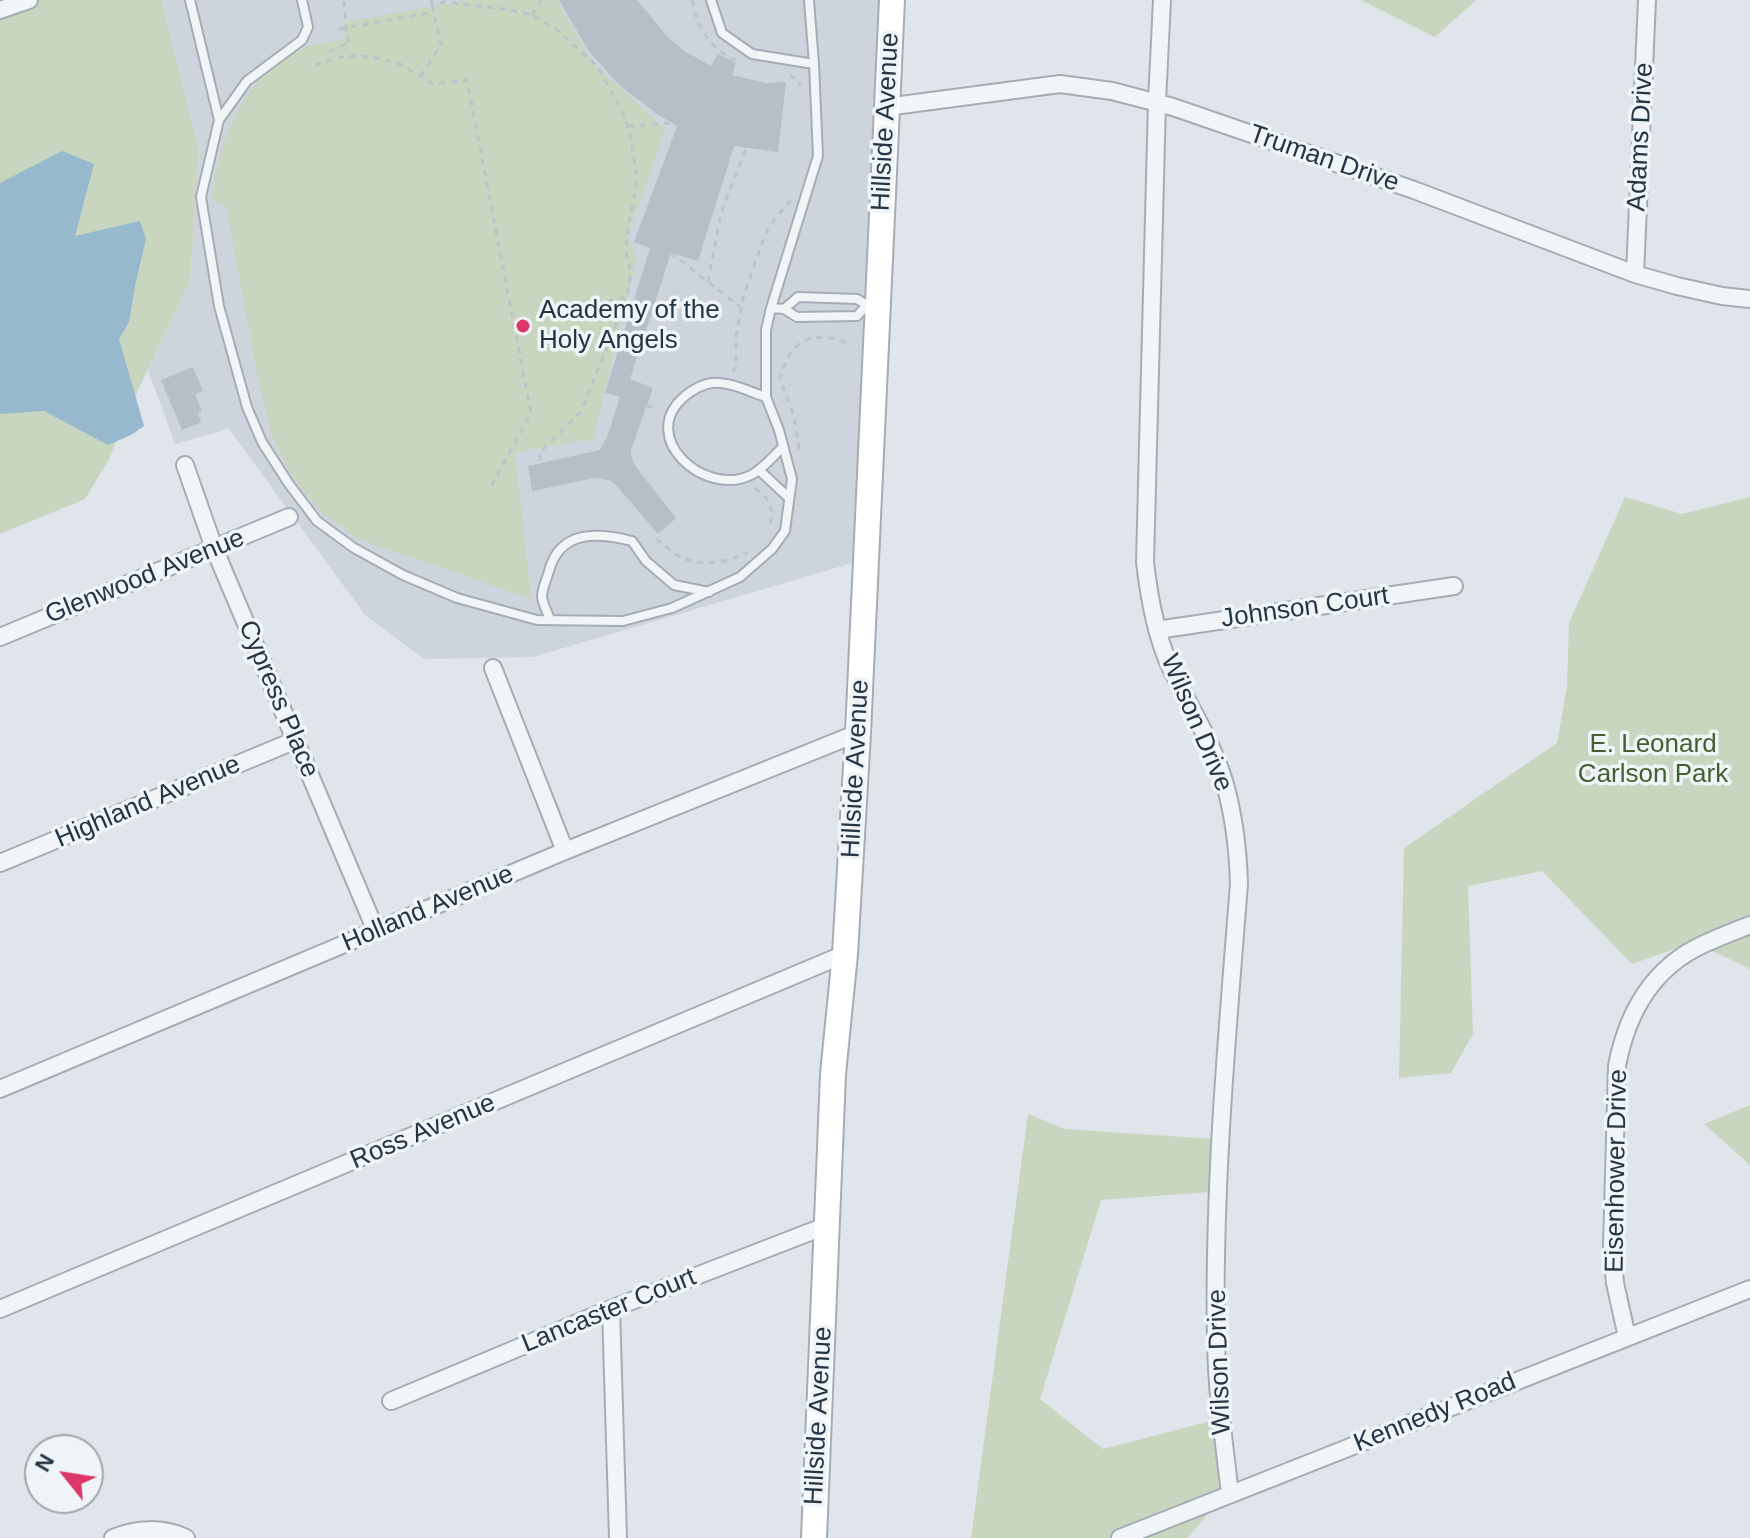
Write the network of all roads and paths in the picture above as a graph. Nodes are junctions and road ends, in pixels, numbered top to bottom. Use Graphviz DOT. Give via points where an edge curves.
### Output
graph roads {
  1 [pos="29,0"];
  2 [pos="190,0"];
  3 [pos="302,0"];
  4 [pos="344,0"];
  5 [pos="541,0"];
  6 [pos="692,0"];
  7 [pos="711,0"];
  8 [pos="809,0"];
  9 [pos="892,0"];
  10 [pos="1162,0"];
  11 [pos="1647,0"];
  12 [pos="432,2"];
  13 [pos="0,10"];
  14 [pos="434,12"];
  15 [pos="532,15"];
  16 [pos="346,28"];
  17 [pos="339,29"];
  18 [pos="329,52"];
  19 [pos="747,64"];
  20 [pos="814,64"];
  21 [pos="315,65"];
  22 [pos="783,69"];
  23 [pos="421,76"];
  24 [pos="806,95"];
  25 [pos="1157,102"];
  26 [pos="886,107"];
  27 [pos="219,120"];
  28 [pos="672,123"];
  29 [pos="628,126"];
  30 [pos="746,148"];
  31 [pos="791,199"];
  32 [pos="671,253"];
  33 [pos="1635,274"];
  34 [pos="708,282"];
  35 [pos="627,297"];
  36 [pos="1750,299"];
  37 [pos="872,305"];
  38 [pos="741,308"];
  39 [pos="771,308"];
  40 [pos="784,309"];
  41 [pos="537,317"];
  42 [pos="850,345"];
  43 [pos="727,375"];
  44 [pos="766,397"];
  45 [pos="663,402"];
  46 [pos="647,406"];
  47 [pos="783,447"];
  48 [pos="799,458"];
  49 [pos="541,463"];
  50 [pos="185,465"];
  51 [pos="759,470"];
  52 [pos="750,486"];
  53 [pos="491,487"];
  54 [pos="789,498"];
  55 [pos="289,517"];
  56 [pos="765,534"];
  57 [pos="656,539"];
  58 [pos="214,548"];
  59 [pos="749,551"];
  60 [pos="1454,586"];
  61 [pos="709,592"];
  62 [pos="550,620"];
  63 [pos="1157,630"];
  64 [pos="0,637"];
  65 [pos="493,668"];
  66 [pos="858,733"];
  67 [pos="296,740"];
  68 [pos="565,851"];
  69 [pos="0,863"];
  70 [pos="1750,925"];
  71 [pos="376,931"];
  72 [pos="845,954"];
  73 [pos="0,1089"];
  74 [pos="828,1225"];
  75 [pos="1750,1289"];
  76 [pos="0,1309"];
  77 [pos="611,1309"];
  78 [pos="1627,1337"];
  79 [pos="391,1401"];
  80 [pos="1230,1494"];
  81 [pos="113,1538"];
  82 [pos="186,1538"];
  83 [pos="618,1538"];
  84 [pos="814,1538"];
  85 [pos="1120,1538"];
  1 -- 13 [label="street"];
  2 -- 27 [label="lane"];
  3 -- 27 [label="lane" via="308,27 302,40 247,81"];
  4 -- 16 [label="path"];
  5 -- 15 [label="path"];
  6 -- 19 [label="path" via="715,48"];
  7 -- 20 [label="lane" via="722,33 752,54"];
  8 -- 20 [label="lane"];
  9 -- 26 [label="main road, Hillside Avenue"];
  10 -- 25 [label="street, Wilson Drive"];
  11 -- 33 [label="street, Adams Drive"];
  12 -- 14 [label="path"];
  12 -- 15 [label="path"];
  14 -- 16 [label="path"];
  14 -- 23 [label="path" via="441,45"];
  15 -- 29 [label="path" via="598,67"];
  16 -- 17 [label="path"];
  16 -- 18 [label="path" via="349,45"];
  20 -- 39 [label="lane" via="818,156"];
  21 -- 23 [label="path" via="345,56 372,57"];
  22 -- 24 [label="path"];
  23 -- 53 [label="path" via="433,84 467,80 531,413"];
  25 -- 26 [label="street, Truman Drive" via="1060,84"];
  25 -- 33 [label="street, Truman Drive" via="1414,190"];
  25 -- 63 [label="street, Wilson Drive" via="1145,562"];
  26 -- 37 [label="main road, Hillside Avenue"];
  27 -- 62 [label="lane" via="201,197 219,306 247,407 289,484 317,521 403,575 457,598"];
  28 -- 29 [label="path"];
  29 -- 35 [label="path" via="636,190 626,242 631,272"];
  30 -- 34 [label="path" via="721,213"];
  31 -- 38 [label="path" via="769,226"];
  32 -- 34 [label="path"];
  33 -- 36 [label="street, Truman Drive"];
  34 -- 38 [label="path"];
  35 -- 41 [label="path"];
  35 -- 49 [label="path" via="581,412 539,453"];
  37 -- 40 [label="lane" via="857,299 798,297"];
  37 -- 40 [label="lane" via="857,316 797,317"];
  37 -- 66 [label="main road, Hillside Avenue"];
  38 -- 43 [label="path" via="736,367"];
  39 -- 40 [label="lane"];
  39 -- 44 [label="lane"];
  42 -- 48 [label="path" via="834,338 806,340 795,347 782,373"];
  44 -- 47 [label="lane"];
  44 -- 51 [label="lane" via="728,384 696,388 682,398 667,430 680,458 707,476 738,479"];
  45 -- 46 [label="path" via="658,411"];
  47 -- 51 [label="lane"];
  47 -- 54 [label="lane" via="792,479"];
  50 -- 58 [label="street, Cypress Place"];
  51 -- 54 [label="lane"];
  52 -- 56 [label="path" via="771,503"];
  54 -- 61 [label="lane" via="785,531 772,549 740,577"];
  55 -- 58 [label="street, Glenwood Avenue"];
  57 -- 59 [label="path" via="696,562 729,561"];
  58 -- 64 [label="street, Glenwood Avenue"];
  58 -- 67 [label="street, Cypress Place"];
  60 -- 63 [label="street, Johnson Court"];
  61 -- 62 [label="lane" via="623,621"];
  61 -- 62 [label="lane" via="674,585 632,541 591,535 571,539 552,557 542,595"];
  63 -- 80 [label="street, Wilson Drive" via="1223,779 1238,850 1216,1317"];
  65 -- 68 [label="street"];
  66 -- 68 [label="street, Holland Avenue"];
  66 -- 72 [label="main road, Hillside Avenue"];
  67 -- 69 [label="street, Highland Avenue"];
  67 -- 71 [label="street, Cypress Place"];
  68 -- 71 [label="street, Holland Avenue"];
  70 -- 78 [label="street, Eisenhower Drive" via="1701,945 1658,977 1643,995 1622,1041 1612,1247"];
  71 -- 73 [label="street, Holland Avenue"];
  72 -- 74 [label="main road, Hillside Avenue" via="833,1074"];
  72 -- 76 [label="street, Ross Avenue"];
  74 -- 77 [label="street, Lancaster Court"];
  74 -- 84 [label="main road, Hillside Avenue"];
  75 -- 78 [label="street, Kennedy Road"];
  77 -- 79 [label="street, Lancaster Court"];
  77 -- 83 [label="street"];
  78 -- 80 [label="street, Kennedy Road"];
  80 -- 85 [label="street, Kennedy Road"];
  81 -- 82 [label="street" via="156,1530"];
}
